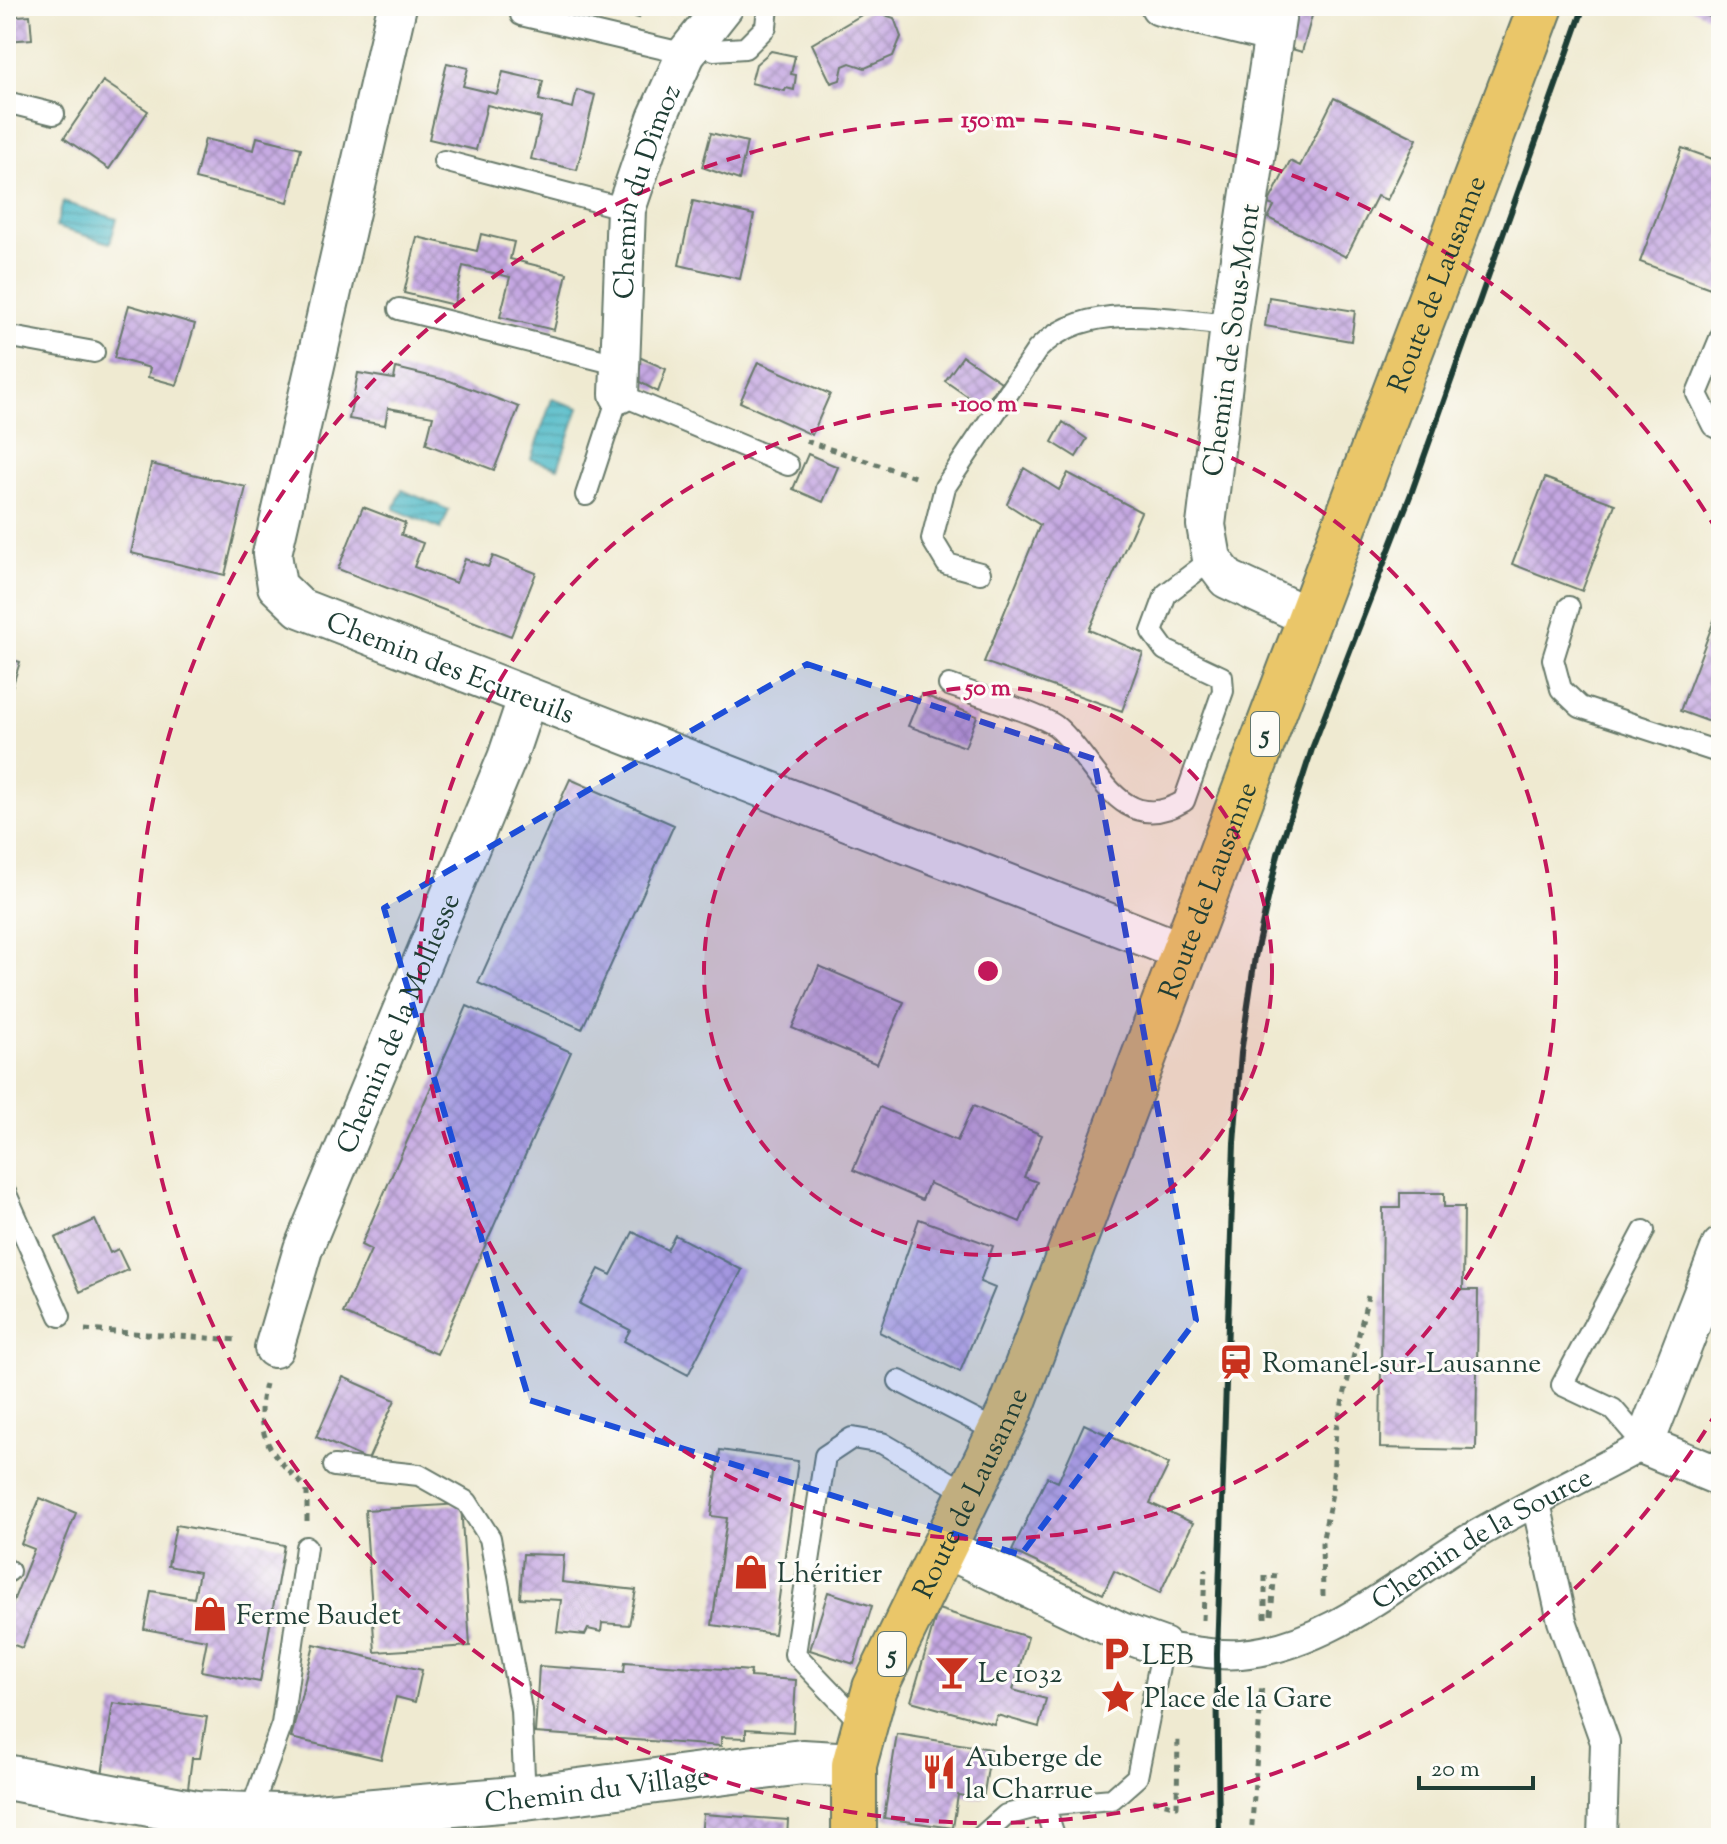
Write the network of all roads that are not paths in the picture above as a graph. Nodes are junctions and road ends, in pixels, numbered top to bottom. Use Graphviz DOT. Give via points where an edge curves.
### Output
graph roads {
  1 [pos="397,6"];
  2 [pos="724,6"];
  3 [pos="768,6"];
  4 [pos="1160,6"];
  5 [pos="1541,6"];
  6 [pos="521,15"];
  7 [pos="1275,20"];
  8 [pos="691,46"];
  9 [pos="6,102"];
  10 [pos="54,114"];
  11 [pos="444,161"];
  12 [pos="626,209"];
  13 [pos="399,309"];
  14 [pos="1230,325"];
  15 [pos="6,336"];
  16 [pos="1721,336"];
  17 [pos="94,352"];
  18 [pos="618,379"];
  19 [pos="1721,430"];
  20 [pos="788,465"];
  21 [pos="586,495"];
  22 [pos="1212,559"];
  23 [pos="980,573"];
  24 [pos="1569,607"];
  25 [pos="1309,617"];
  26 [pos="949,685"];
  27 [pos="527,699"];
  28 [pos="1721,753"];
  29 [pos="1184,952"];
  30 [pos="6,1194"];
  31 [pos="1644,1231"];
  32 [pos="1721,1247"];
  33 [pos="60,1316"];
  34 [pos="274,1348"];
  35 [pos="899,1381"];
  36 [pos="1000,1433"];
  37 [pos="1644,1445"];
  38 [pos="334,1466"];
  39 [pos="1721,1477"];
  40 [pos="968,1493"];
  41 [pos="1536,1503"];
  42 [pos="306,1547"];
  43 [pos="943,1547"];
  44 [pos="1163,1647"];
  45 [pos="859,1745"];
  46 [pos="6,1777"];
  47 [pos="525,1798"];
  48 [pos="1044,1805"];
  49 [pos="249,1816"];
  50 [pos="347,1827"];
  51 [pos="854,1838"];
  52 [pos="980,1838"];
  53 [pos="1055,1838"];
  54 [pos="1602,1838"];
  1 -- 27 [label="street, Chemin des Ecureuils" via="272,554 277,586 300,608"];
  2 -- 8 [label="street, Chemin du Dîmoz"];
  3 -- 8 [label="lane" via="766,27 745,48"];
  4 -- 7 [label="street"];
  5 -- 25 [label="main road, Route de Lausanne / 5"];
  6 -- 8 [label="lane"];
  7 -- 14 [label="street, Chemin de Sous-Mont"];
  8 -- 12 [label="street, Chemin du Dîmoz" via="657,118"];
  9 -- 10 [label="lane"];
  11 -- 12 [label="lane"];
  12 -- 18 [label="street, Chemin du Dîmoz"];
  13 -- 18 [label="lane"];
  14 -- 22 [label="street, Chemin de Sous-Mont" via="1206,516"];
  14 -- 23 [label="lane" via="1124,317 1080,323 1050,336 945,487 932,539 947,564"];
  15 -- 17 [label="lane"];
  16 -- 19 [label="lane" via="1697,394 1713,426"];
  18 -- 20 [label="lane"];
  18 -- 21 [label="lane"];
  22 -- 25 [label="street" via="1240,588"];
  22 -- 26 [label="lane" via="1166,594 1152,632 1165,650 1222,677 1223,691 1184,801 1168,811 1139,810 1114,797 1056,726"];
  24 -- 28 [label="lane" via="1553,659 1561,689 1580,707"];
  25 -- 29 [label="main road, Route de Lausanne / 5"];
  27 -- 29 [label="street, Chemin des Ecureuils"];
  27 -- 34 [label="street, Chemin de la Molliesse" via="303,1249"];
  29 -- 36 [label="main road, Route de Lausanne / 5"];
  30 -- 33 [label="lane"];
  31 -- 37 [label="lane" via="1562,1385 1613,1409"];
  32 -- 37 [label="street"];
  35 -- 36 [label="lane"];
  36 -- 40 [label="main road, Route de Lausanne / 5"];
  37 -- 39 [label="street"];
  37 -- 41 [label="street, Chemin de la Source"];
  38 -- 47 [label="lane" via="419,1475 467,1502 490,1538 521,1710"];
  40 -- 43 [label="main road, Route de Lausanne / 5"];
  40 -- 45 [label="lane" via="882,1443 852,1438 825,1456 795,1654"];
  41 -- 44 [label="street, Chemin de la Source" via="1323,1629 1202,1652"];
  41 -- 54 [label="street" via="1562,1621 1605,1742"];
  42 -- 49 [label="lane" via="282,1724"];
  43 -- 44 [label="street"];
  43 -- 45 [label="main road, Route de Lausanne / 5" via="875,1688"];
  44 -- 48 [label="lane" via="1137,1777 1112,1799"];
  45 -- 47 [label="street, Chemin du Village" via="802,1762"];
  45 -- 51 [label="main road, 5"];
  46 -- 49 [label="street, Chemin du Village" via="197,1813"];
  47 -- 50 [label="street, Chemin du Village"];
  48 -- 52 [label="lane" via="1006,1815"];
  48 -- 53 [label="lane"];
  49 -- 50 [label="street, Chemin du Village"];
}
